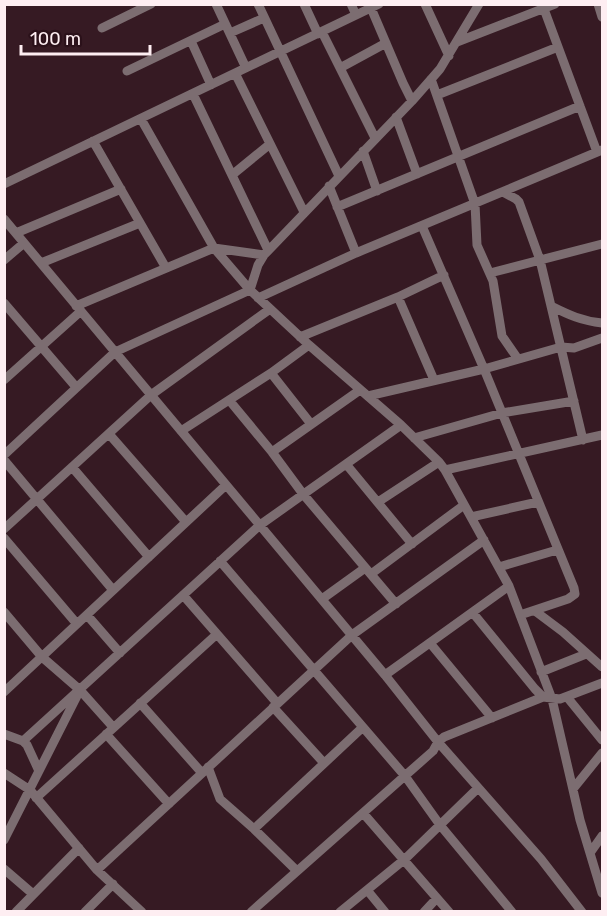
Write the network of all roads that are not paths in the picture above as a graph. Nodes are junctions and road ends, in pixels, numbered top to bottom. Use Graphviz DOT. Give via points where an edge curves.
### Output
graph roads {
  1 [pos="151,4"];
  2 [pos="216,4"];
  3 [pos="258,4"];
  4 [pos="304,4"];
  5 [pos="351,4"];
  6 [pos="425,4"];
  7 [pos="479,4"];
  8 [pos="555,4"];
  9 [pos="375,6"];
  10 [pos="544,9"];
  11 [pos="356,15"];
  12 [pos="264,18"];
  13 [pos="225,24"];
  14 [pos="102,28"];
  15 [pos="230,33"];
  16 [pos="320,33"];
  17 [pos="190,41"];
  18 [pos="457,42"];
  19 [pos="386,43"];
  20 [pos="558,47"];
  21 [pos="280,52"];
  22 [pos="449,56"];
  23 [pos="246,68"];
  24 [pos="340,68"];
  25 [pos="127,72"];
  26 [pos="235,73"];
  27 [pos="431,79"];
  28 [pos="211,85"];
  29 [pos="193,94"];
  30 [pos="437,95"];
  31 [pos="412,101"];
  32 [pos="580,106"];
  33 [pos="396,117"];
  34 [pos="141,118"];
  35 [pos="375,138"];
  36 [pos="93,141"];
  37 [pos="270,144"];
  38 [pos="363,151"];
  39 [pos="600,151"];
  40 [pos="458,156"];
  41 [pos="417,174"];
  42 [pos="232,176"];
  43 [pos="339,176"];
  44 [pos="4,184"];
  45 [pos="329,186"];
  46 [pos="121,189"];
  47 [pos="376,190"];
  48 [pos="503,192"];
  49 [pos="475,204"];
  50 [pos="337,207"];
  51 [pos="304,212"];
  52 [pos="4,219"];
  53 [pos="140,223"];
  54 [pos="422,226"];
  55 [pos="16,233"];
  56 [pos="24,243"];
  57 [pos="603,244"];
  58 [pos="214,248"];
  59 [pos="266,252"];
  60 [pos="356,253"];
  61 [pos="4,260"];
  62 [pos="540,260"];
  63 [pos="41,263"];
  64 [pos="166,268"];
  65 [pos="490,273"];
  66 [pos="444,275"];
  67 [pos="250,290"];
  68 [pos="398,297"];
  69 [pos="258,298"];
  70 [pos="4,303"];
  71 [pos="551,306"];
  72 [pos="79,308"];
  73 [pos="270,309"];
  74 [pos="603,323"];
  75 [pos="300,337"];
  76 [pos="603,338"];
  77 [pos="309,345"];
  78 [pos="42,346"];
  79 [pos="561,347"];
  80 [pos="115,352"];
  81 [pos="518,359"];
  82 [pos="484,369"];
  83 [pos="271,373"];
  84 [pos="4,380"];
  85 [pos="434,380"];
  86 [pos="76,387"];
  87 [pos="364,393"];
  88 [pos="151,395"];
  89 [pos="229,400"];
  90 [pos="574,400"];
  91 [pos="502,413"];
  92 [pos="312,424"];
  93 [pos="401,425"];
  94 [pos="181,431"];
  95 [pos="109,434"];
  96 [pos="603,435"];
  97 [pos="414,438"];
  98 [pos="583,440"];
  99 [pos="272,452"];
  100 [pos="519,455"];
  101 [pos="4,457"];
  102 [pos="439,462"];
  103 [pos="346,464"];
  104 [pos="72,467"];
  105 [pos="445,470"];
  106 [pos="226,485"];
  107 [pos="303,495"];
  108 [pos="37,499"];
  109 [pos="378,502"];
  110 [pos="538,502"];
  111 [pos="464,505"];
  112 [pos="471,517"];
  113 [pos="186,522"];
  114 [pos="260,525"];
  115 [pos="4,529"];
  116 [pos="4,538"];
  117 [pos="484,540"];
  118 [pos="412,544"];
  119 [pos="557,550"];
  120 [pos="149,557"];
  121 [pos="220,561"];
  122 [pos="499,567"];
  123 [pos="368,571"];
  124 [pos="509,586"];
  125 [pos="113,590"];
  126 [pos="183,595"];
  127 [pos="322,599"];
  128 [pos="396,604"];
  129 [pos="535,611"];
  130 [pos="4,612"];
  131 [pos="473,613"];
  132 [pos="87,615"];
  133 [pos="520,615"];
  134 [pos="77,624"];
  135 [pos="217,633"];
  136 [pos="352,635"];
  137 [pos="430,643"];
  138 [pos="120,653"];
  139 [pos="586,654"];
  140 [pos="42,657"];
  141 [pos="603,667"];
  142 [pos="313,670"];
  143 [pos="541,672"];
  144 [pos="385,675"];
  145 [pos="603,683"];
  146 [pos="80,690"];
  147 [pos="5,691"];
  148 [pos="567,697"];
  149 [pos="547,698"];
  150 [pos="140,703"];
  151 [pos="275,705"];
  152 [pos="492,718"];
  153 [pos="363,727"];
  154 [pos="110,730"];
  155 [pos="4,734"];
  156 [pos="603,740"];
  157 [pos="23,741"];
  158 [pos="438,742"];
  159 [pos="603,753"];
  160 [pos="324,763"];
  161 [pos="205,770"];
  162 [pos="39,771"];
  163 [pos="4,773"];
  164 [pos="405,776"];
  165 [pos="478,788"];
  166 [pos="573,789"];
  167 [pos="33,794"];
  168 [pos="169,804"];
  169 [pos="363,813"];
  170 [pos="440,825"];
  171 [pos="254,829"];
  172 [pos="603,836"];
  173 [pos="4,840"];
  174 [pos="79,848"];
  175 [pos="590,853"];
  176 [pos="405,859"];
  177 [pos="4,869"];
  178 [pos="97,870"];
  179 [pos="297,871"];
  180 [pos="112,884"];
  181 [pos="367,890"];
  182 [pos="603,893"];
  183 [pos="33,894"];
  184 [pos="437,898"];
  185 [pos="254,910"];
  186 [pos="16,912"];
  187 [pos="85,912"];
  188 [pos="141,912"];
  189 [pos="340,912"];
  190 [pos="385,912"];
  191 [pos="424,912"];
  192 [pos="449,912"];
  193 [pos="512,912"];
  194 [pos="582,912"];
  1 -- 14 [label="street"];
  2 -- 13 [label="street"];
  3 -- 12 [label="street"];
  4 -- 16 [label="street"];
  5 -- 11 [label="street"];
  6 -- 22 [label="street"];
  7 -- 18 [label="street"];
  8 -- 10 [label="street"];
  9 -- 11 [label="street"];
  9 -- 19 [label="street"];
  10 -- 18 [label="street"];
  10 -- 20 [label="street"];
  11 -- 16 [label="street"];
  12 -- 15 [label="street"];
  12 -- 21 [label="street"];
  13 -- 15 [label="street"];
  13 -- 17 [label="street"];
  15 -- 23 [label="street"];
  16 -- 21 [label="street"];
  16 -- 24 [label="street"];
  17 -- 25 [label="street"];
  17 -- 28 [label="street"];
  18 -- 22 [label="street"];
  19 -- 24 [label="street"];
  19 -- 31 [label="street"];
  20 -- 30 [label="street"];
  20 -- 32 [label="street"];
  21 -- 23 [label="street"];
  21 -- 43 [label="street"];
  22 -- 27 [label="street"];
  23 -- 26 [label="street"];
  24 -- 35 [label="street"];
  26 -- 28 [label="street"];
  26 -- 37 [label="street"];
  27 -- 30 [label="street"];
  27 -- 31 [label="street"];
  28 -- 29 [label="street"];
  29 -- 34 [label="street"];
  29 -- 42 [label="street"];
  30 -- 40 [label="street"];
  31 -- 33 [label="street"];
  32 -- 39 [label="street"];
  32 -- 40 [label="street"];
  33 -- 35 [label="street"];
  33 -- 41 [label="street"];
  34 -- 36 [label="street"];
  34 -- 58 [label="street"];
  35 -- 38 [label="street"];
  36 -- 44 [label="street"];
  36 -- 46 [label="street"];
  37 -- 42 [label="street"];
  37 -- 51 [label="street"];
  38 -- 43 [label="street"];
  38 -- 47 [label="street"];
  39 -- 48 [label="street"];
  40 -- 41 [label="street"];
  40 -- 49 [label="street"];
  41 -- 47 [label="street"];
  42 -- 59 [label="street"];
  43 -- 45 [label="street"];
  45 -- 50 [label="street"];
  45 -- 51 [label="street"];
  46 -- 53 [label="street"];
  46 -- 55 [label="street"];
  47 -- 50 [label="street"];
  48 -- 49 [label="street"];
  48 -- 62 [label="street" via="519,202"];
  49 -- 54 [label="street"];
  49 -- 65 [label="street" via="477,245"];
  50 -- 60 [label="street"];
  51 -- 59 [label="street"];
  52 -- 55 [label="street"];
  53 -- 63 [label="street"];
  53 -- 64 [label="street"];
  54 -- 60 [label="street"];
  54 -- 66 [label="street"];
  55 -- 56 [label="street"];
  56 -- 61 [label="street"];
  56 -- 63 [label="street"];
  57 -- 62 [label="street"];
  58 -- 59 [label="street"];
  58 -- 64 [label="street"];
  58 -- 67 [label="street"];
  59 -- 67 [label="street"];
  60 -- 69 [label="street"];
  62 -- 65 [label="street"];
  62 -- 71 [label="street"];
  63 -- 72 [label="street"];
  64 -- 72 [label="street"];
  65 -- 81 [label="street" via="502,336"];
  66 -- 68 [label="street"];
  66 -- 82 [label="street"];
  67 -- 69 [label="street"];
  67 -- 80 [label="street"];
  68 -- 75 [label="street"];
  68 -- 85 [label="street"];
  69 -- 73 [label="street"];
  70 -- 78 [label="street"];
  71 -- 74 [label="street" via="574,318"];
  71 -- 79 [label="street"];
  72 -- 78 [label="street"];
  72 -- 80 [label="street"];
  73 -- 75 [label="street"];
  73 -- 88 [label="street"];
  75 -- 77 [label="street"];
  76 -- 79 [label="street" via="574,348"];
  77 -- 83 [label="street"];
  77 -- 87 [label="street"];
  78 -- 84 [label="street"];
  78 -- 86 [label="street"];
  79 -- 81 [label="street"];
  79 -- 90 [label="street"];
  80 -- 86 [label="street"];
  80 -- 88 [label="street"];
  81 -- 82 [label="street"];
  82 -- 85 [label="street"];
  82 -- 91 [label="street"];
  83 -- 89 [label="street"];
  83 -- 92 [label="street"];
  85 -- 87 [label="street"];
  86 -- 101 [label="street"];
  87 -- 92 [label="street"];
  87 -- 93 [label="street"];
  88 -- 94 [label="street"];
  88 -- 95 [label="street"];
  89 -- 94 [label="street"];
  89 -- 99 [label="street"];
  90 -- 91 [label="street"];
  90 -- 98 [label="street"];
  91 -- 97 [label="street"];
  91 -- 100 [label="street"];
  92 -- 99 [label="street"];
  93 -- 97 [label="street"];
  93 -- 103 [label="street"];
  94 -- 106 [label="street"];
  95 -- 104 [label="street"];
  95 -- 113 [label="street"];
  96 -- 98 [label="street"];
  97 -- 102 [label="street"];
  98 -- 100 [label="street"];
  99 -- 107 [label="street"];
  100 -- 105 [label="street"];
  100 -- 110 [label="street"];
  101 -- 108 [label="street"];
  102 -- 105 [label="street"];
  102 -- 109 [label="street"];
  103 -- 107 [label="street"];
  103 -- 109 [label="street"];
  104 -- 108 [label="street"];
  104 -- 120 [label="street"];
  105 -- 111 [label="street"];
  106 -- 113 [label="street"];
  106 -- 114 [label="street"];
  107 -- 114 [label="street"];
  107 -- 123 [label="street"];
  108 -- 115 [label="street"];
  108 -- 125 [label="street"];
  109 -- 118 [label="street"];
  110 -- 112 [label="street"];
  110 -- 119 [label="street"];
  111 -- 112 [label="street"];
  111 -- 118 [label="street"];
  112 -- 117 [label="street"];
  113 -- 120 [label="street"];
  114 -- 121 [label="street"];
  114 -- 127 [label="street"];
  116 -- 134 [label="street"];
  117 -- 122 [label="street"];
  117 -- 128 [label="street"];
  118 -- 123 [label="street"];
  119 -- 122 [label="street"];
  119 -- 129 [label="street" via="575,594"];
  120 -- 125 [label="street"];
  121 -- 126 [label="street"];
  121 -- 142 [label="street"];
  122 -- 124 [label="street"];
  123 -- 127 [label="street"];
  123 -- 128 [label="street"];
  124 -- 131 [label="street"];
  124 -- 133 [label="street"];
  125 -- 132 [label="street"];
  126 -- 135 [label="street"];
  126 -- 138 [label="street"];
  127 -- 136 [label="street"];
  128 -- 136 [label="street"];
  129 -- 133 [label="street"];
  129 -- 139 [label="street"];
  130 -- 140 [label="street"];
  131 -- 137 [label="street"];
  131 -- 149 [label="street" via="535,689"];
  132 -- 134 [label="street"];
  132 -- 138 [label="street"];
  133 -- 143 [label="street"];
  134 -- 140 [label="street"];
  135 -- 150 [label="street"];
  135 -- 151 [label="street"];
  136 -- 142 [label="street"];
  136 -- 144 [label="street"];
  137 -- 144 [label="street"];
  137 -- 152 [label="street"];
  138 -- 146 [label="street"];
  139 -- 141 [label="street"];
  139 -- 143 [label="street"];
  140 -- 146 [label="street"];
  140 -- 147 [label="street"];
  142 -- 151 [label="street"];
  142 -- 153 [label="street"];
  143 -- 149 [label="street"];
  144 -- 158 [label="street"];
  145 -- 148 [label="street"];
  146 -- 154 [label="street"];
  146 -- 157 [label="street"];
  146 -- 162 [label="street"];
  148 -- 149 [label="street"];
  148 -- 156 [label="street"];
  149 -- 152 [label="street"];
  149 -- 166 [label="street"];
  150 -- 154 [label="street"];
  150 -- 161 [label="street"];
  151 -- 160 [label="street"];
  151 -- 161 [label="street"];
  152 -- 158 [label="street"];
  153 -- 160 [label="street"];
  153 -- 164 [label="street"];
  154 -- 167 [label="street"];
  154 -- 168 [label="street"];
  155 -- 157 [label="street"];
  157 -- 162 [label="street"];
  158 -- 164 [label="street"];
  158 -- 165 [label="street"];
  159 -- 166 [label="street"];
  160 -- 171 [label="street"];
  161 -- 168 [label="street"];
  161 -- 171 [label="street" via="220,799"];
  162 -- 167 [label="street"];
  163 -- 167 [label="street"];
  164 -- 169 [label="street"];
  164 -- 170 [label="street"];
  165 -- 170 [label="street"];
  165 -- 194 [label="street"];
  166 -- 175 [label="street"];
  167 -- 173 [label="street"];
  167 -- 174 [label="street"];
  168 -- 178 [label="street"];
  169 -- 176 [label="street"];
  169 -- 179 [label="street"];
  170 -- 176 [label="street"];
  170 -- 193 [label="street"];
  171 -- 179 [label="street"];
  172 -- 175 [label="street"];
  174 -- 178 [label="street"];
  174 -- 183 [label="street"];
  175 -- 182 [label="street"];
  176 -- 181 [label="street"];
  176 -- 184 [label="street"];
  177 -- 183 [label="street"];
  178 -- 180 [label="street"];
  179 -- 185 [label="street"];
  180 -- 187 [label="street"];
  180 -- 188 [label="street"];
  181 -- 189 [label="street"];
  181 -- 190 [label="street"];
  183 -- 186 [label="street"];
  184 -- 191 [label="street"];
  184 -- 192 [label="street"];
}
